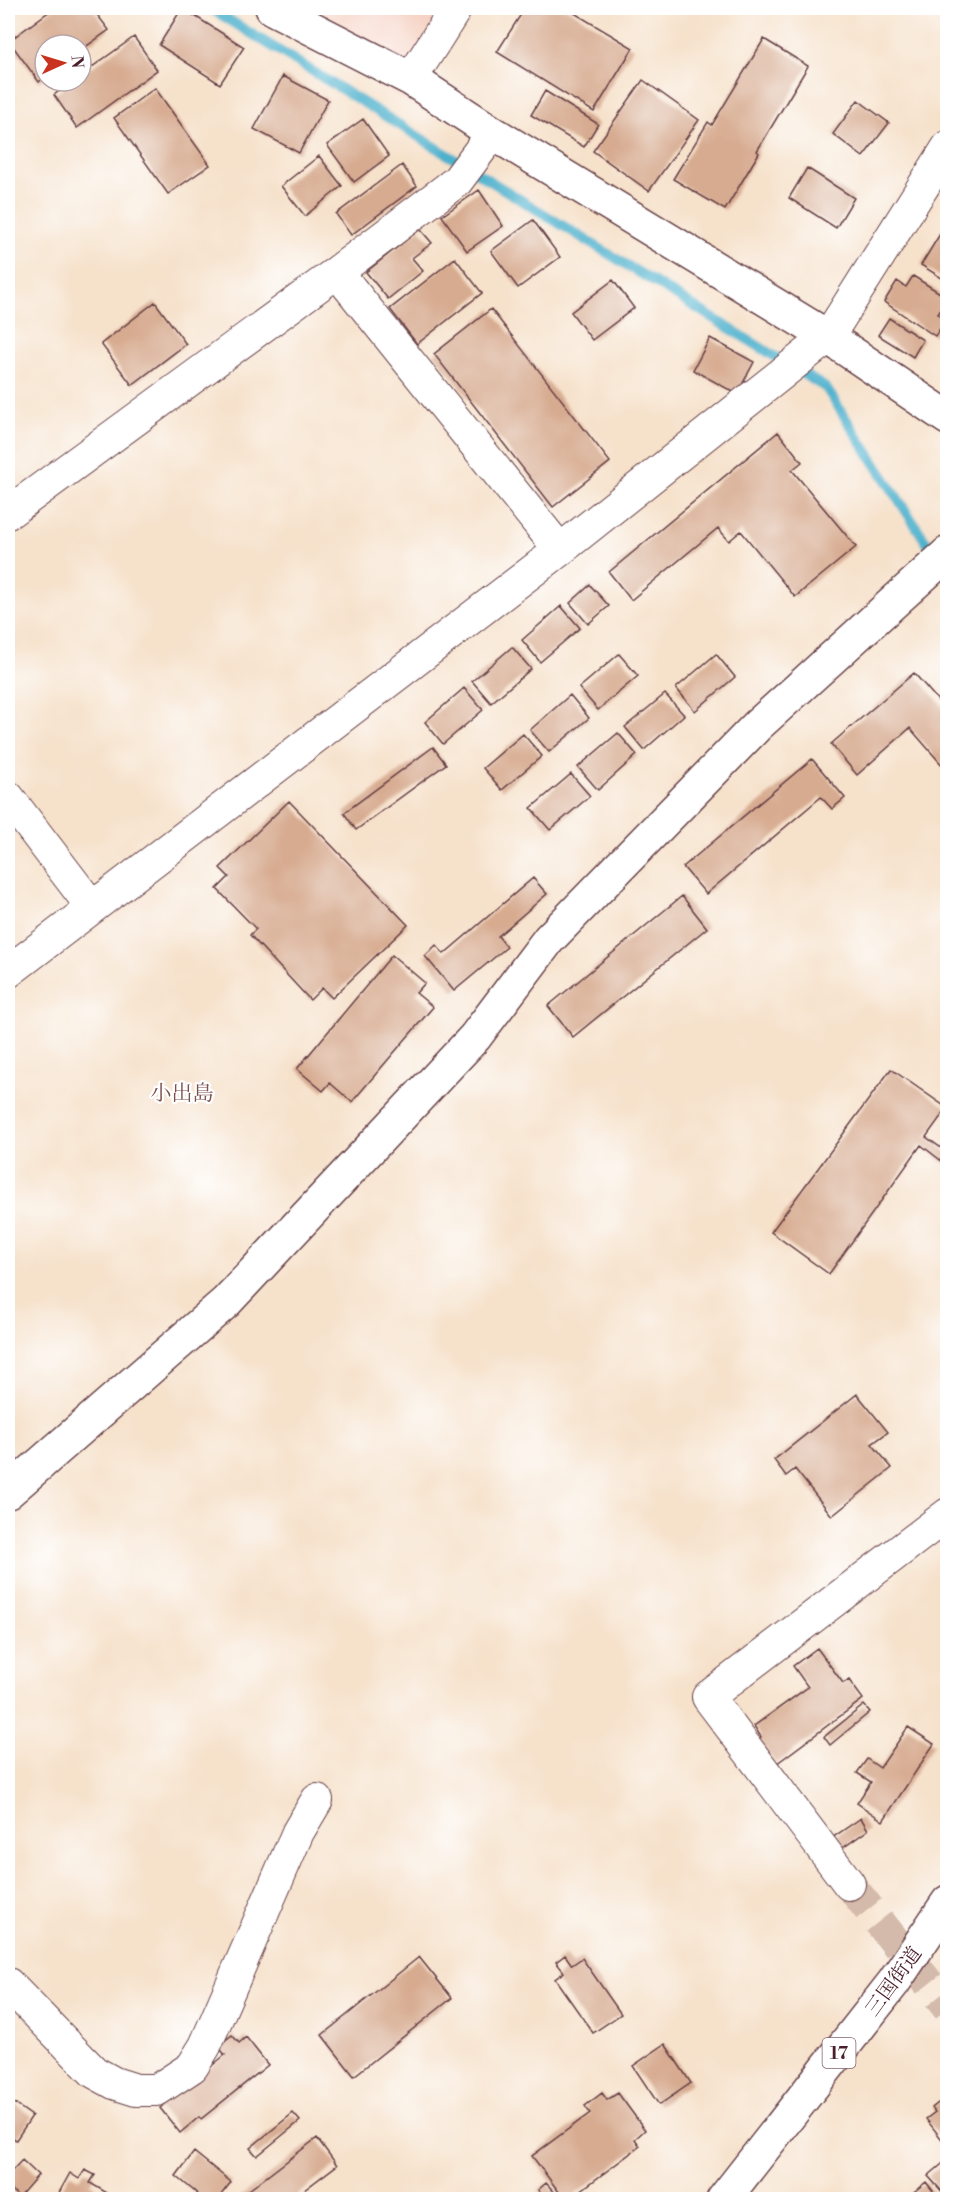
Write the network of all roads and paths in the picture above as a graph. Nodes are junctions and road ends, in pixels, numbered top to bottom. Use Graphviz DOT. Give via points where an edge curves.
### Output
graph roads {
  1 [pos="272,8"];
  2 [pos="456,8"];
  3 [pos="411,79"];
  4 [pos="493,133"];
  5 [pos="948,147"];
  6 [pos="338,272"];
  7 [pos="828,337"];
  8 [pos="948,418"];
  9 [pos="8,513"];
  10 [pos="560,550"];
  11 [pos="948,553"];
  12 [pos="8,797"];
  13 [pos="92,908"];
  14 [pos="8,972"];
  15 [pos="8,1492"];
  16 [pos="948,1514"];
  17 [pos="317,1800"];
  18 [pos="849,1884"];
  19 [pos="948,1902"];
  20 [pos="8,1984"];
  21 [pos="723,2199"];
  1 -- 3 [label="main road"];
  2 -- 3 [label="street"];
  3 -- 4 [label="main road"];
  4 -- 6 [label="street" via="457,181"];
  4 -- 7 [label="main road"];
  5 -- 7 [label="street"];
  6 -- 9 [label="street"];
  6 -- 10 [label="street"];
  7 -- 8 [label="main road"];
  7 -- 10 [label="street"];
  10 -- 13 [label="street"];
  11 -- 15 [label="main road" via="758,725 549,939 475,1037 225,1302"];
  12 -- 13 [label="street"];
  13 -- 14 [label="street"];
  16 -- 18 [label="street" via="708,1697"];
  17 -- 20 [label="street" via="298,1832 205,2046 192,2067 176,2079 157,2090 136,2090 94,2072"];
  19 -- 21 [label="main road, 三国街道 / 17" via="894,1982"];
}
